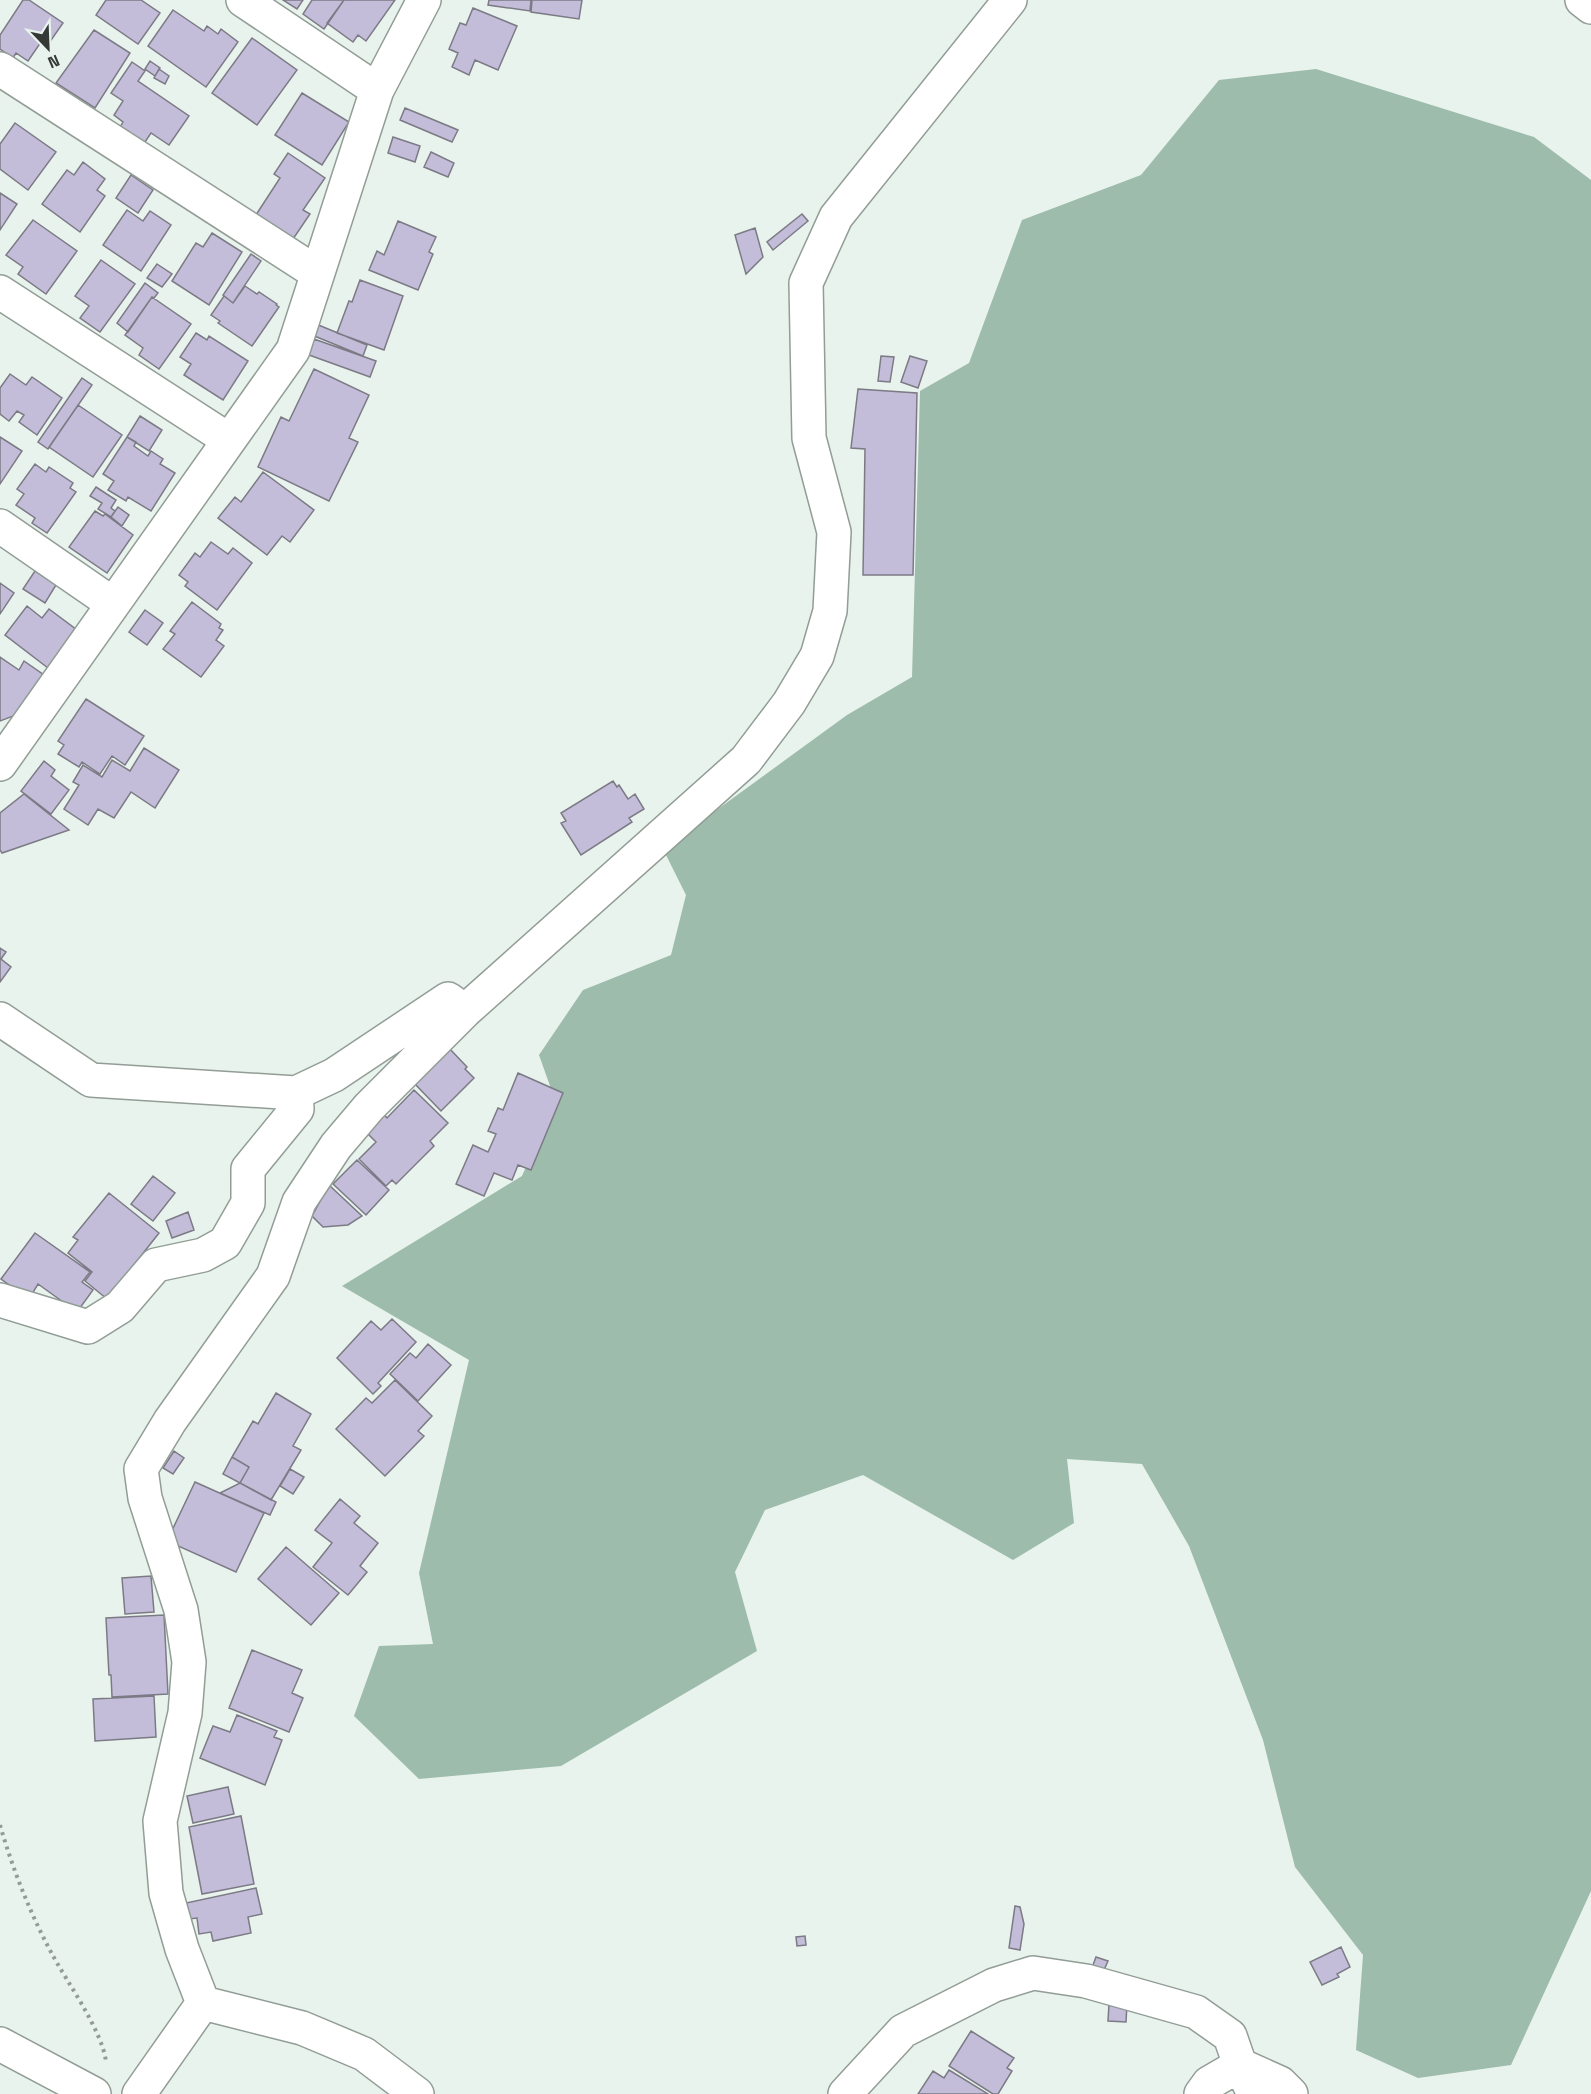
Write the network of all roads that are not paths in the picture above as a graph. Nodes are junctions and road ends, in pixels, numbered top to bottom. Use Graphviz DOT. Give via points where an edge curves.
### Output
graph roads {
  1 [pos="243,0"];
  2 [pos="424,0"];
  3 [pos="1010,0"];
  4 [pos="1582,0"];
  5 [pos="1591,7"];
  6 [pos="0,69"];
  7 [pos="377,90"];
  8 [pos="317,273"];
  9 [pos="0,292"];
  10 [pos="229,440"];
  11 [pos="0,526"];
  12 [pos="113,604"];
  13 [pos="4,749"];
  14 [pos="465,1011"];
  15 [pos="0,1019"];
  16 [pos="296,1093"];
  17 [pos="0,1300"];
  18 [pos="203,2003"];
  19 [pos="0,2044"];
  20 [pos="1240,2065"];
  21 [pos="100,2080"];
  22 [pos="139,2094"];
  23 [pos="417,2094"];
  24 [pos="844,2094"];
  25 [pos="1201,2094"];
  26 [pos="1254,2094"];
  27 [pos="1291,2094"];
  1 -- 7 [label="street"];
  2 -- 7 [label="street"];
  3 -- 14 [label="street" via="836,217 806,283 809,438 834,532 830,611 817,656 789,703 746,760"];
  4 -- 5 [label="street"];
  6 -- 8 [label="street"];
  7 -- 8 [label="street"];
  8 -- 10 [label="street" via="293,350"];
  9 -- 10 [label="street"];
  10 -- 12 [label="street"];
  11 -- 12 [label="street"];
  12 -- 13 [label="street"];
  14 -- 16 [label="street" via="448,999 334,1075"];
  14 -- 18 [label="street" via="369,1107 336,1146 299,1202 273,1276 141,1468 145,1498 181,1610 189,1662 185,1713 160,1821 166,1893"];
  15 -- 16 [label="street" via="91,1080"];
  16 -- 17 [label="street" via="297,1109 248,1169 248,1203 225,1243 203,1255 156,1265 120,1307 88,1327"];
  18 -- 22 [label="street"];
  18 -- 23 [label="street" via="302,2028 364,2054"];
  19 -- 21 [label="street"];
  20 -- 24 [label="street" via="1230,2036 1196,2012 1086,1981 1033,1972 993,1985 903,2031"];
  20 -- 25 [label="street" via="1209,2083"];
  20 -- 26 [label="street"];
  20 -- 27 [label="street" via="1280,2083"];
}
